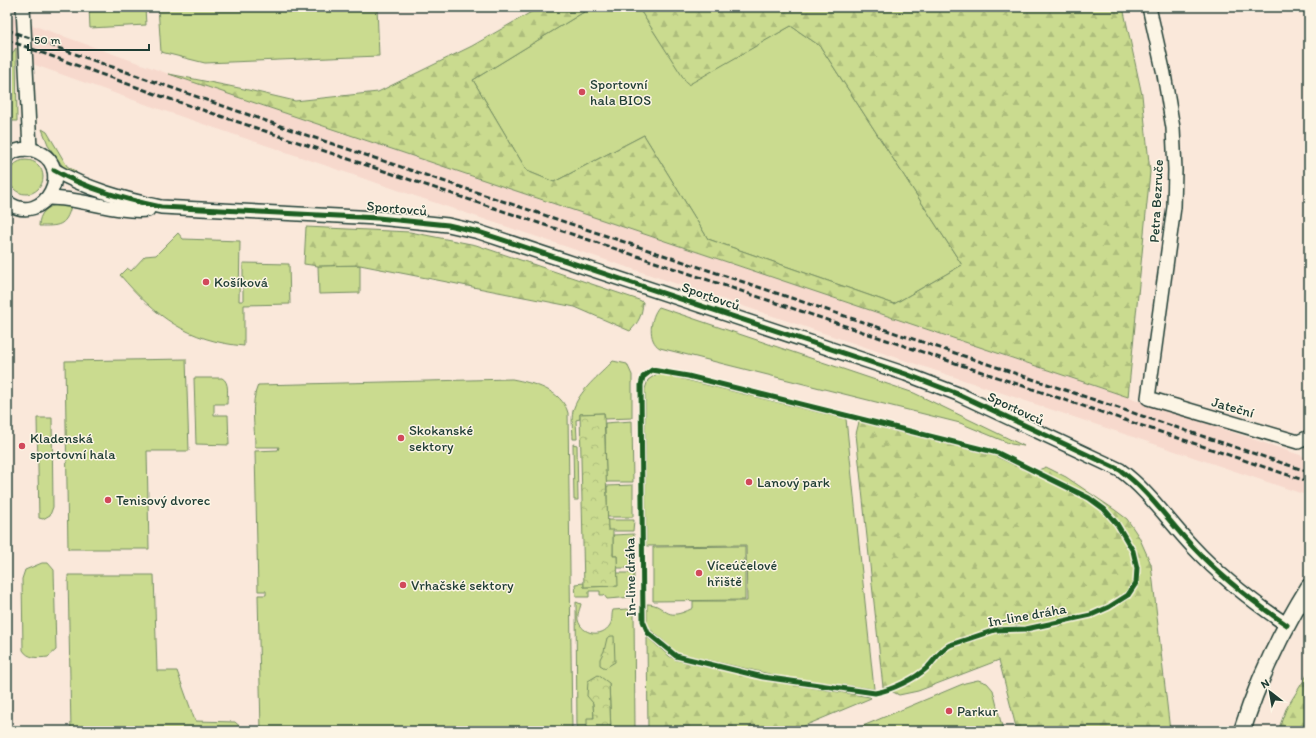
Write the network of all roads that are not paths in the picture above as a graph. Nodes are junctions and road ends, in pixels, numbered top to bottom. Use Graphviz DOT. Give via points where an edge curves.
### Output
graph roads {
  1 [pos="23,7"];
  2 [pos="1149,7"];
  3 [pos="30,149"];
  4 [pos="7,156"];
  5 [pos="54,170"];
  6 [pos="49,198"];
  7 [pos="7,202"];
  8 [pos="161,207"];
  9 [pos="1148,398"];
  10 [pos="1303,440"];
  11 [pos="1309,587"];
  12 [pos="1287,625"];
  13 [pos="1242,731"];
  1 -- 3 [label="street"];
  2 -- 9 [label="street, Petra Bezruče" via="1173,128 1175,170 1174,207"];
  3 -- 4 [label="street"];
  3 -- 5 [label="street, Sportovců" via="45,156"];
  5 -- 6 [label="street" via="54,187"];
  5 -- 8 [label="street, Sportovců" via="81,184"];
  6 -- 7 [label="street" via="27,209 17,208"];
  6 -- 8 [label="street, Sportovců" via="63,198 124,209"];
  8 -- 12 [label="street, Sportovců" via="378,218 464,228 509,240 919,379 1120,470 1142,488 1170,523 1212,566"];
  9 -- 10 [label="street, Jateční"];
  11 -- 12 [label="street"];
  12 -- 13 [label="street" via="1259,683"];
}
